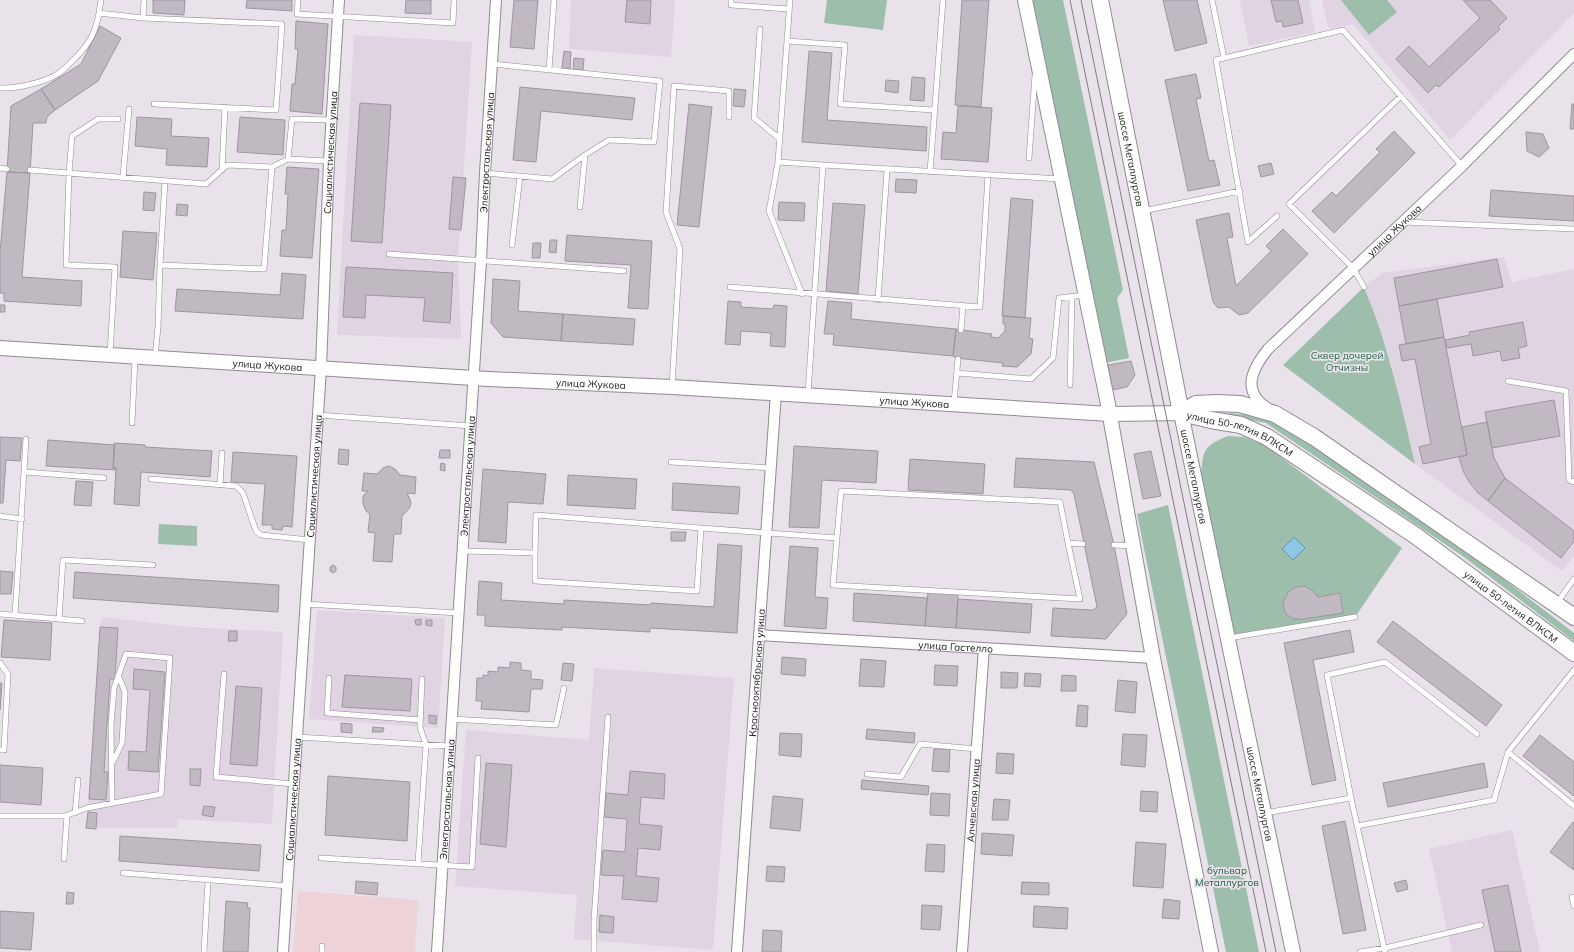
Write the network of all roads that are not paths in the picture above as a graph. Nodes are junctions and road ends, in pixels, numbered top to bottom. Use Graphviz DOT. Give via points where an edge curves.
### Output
graph roads {
  1 [pos="101,0"];
  2 [pos="144,0"];
  3 [pos="298,0"];
  4 [pos="339,0"];
  5 [pos="454,0"];
  6 [pos="496,0"];
  7 [pos="554,0"];
  8 [pos="731,0"];
  9 [pos="790,0"];
  10 [pos="943,0"];
  11 [pos="1025,0"];
  12 [pos="1100,0"];
  13 [pos="1212,0"];
  14 [pos="789,9"];
  15 [pos="99,13"];
  16 [pos="338,16"];
  17 [pos="143,18"];
  18 [pos="760,29"];
  19 [pos="787,41"];
  20 [pos="1036,53"];
  21 [pos="1574,54"];
  22 [pos="1224,58"];
  23 [pos="492,64"];
  24 [pos="549,70"];
  25 [pos="0,88"];
  26 [pos="1401,96"];
  27 [pos="154,104"];
  28 [pos="225,107"];
  29 [pos="129,109"];
  30 [pos="934,110"];
  31 [pos="729,117"];
  32 [pos="118,119"];
  33 [pos="331,120"];
  34 [pos="780,138"];
  35 [pos="585,155"];
  36 [pos="1029,158"];
  37 [pos="288,159"];
  38 [pos="329,161"];
  39 [pos="778,162"];
  40 [pos="823,165"];
  41 [pos="1462,166"];
  42 [pos="272,167"];
  43 [pos="0,168"];
  44 [pos="7,169"];
  45 [pos="30,170"];
  46 [pos="222,170"];
  47 [pos="887,170"];
  48 [pos="930,172"];
  49 [pos="69,173"];
  50 [pos="485,173"];
  51 [pos="988,175"];
  52 [pos="520,176"];
  53 [pos="123,177"];
  54 [pos="1062,179"];
  55 [pos="165,181"];
  56 [pos="1240,191"];
  57 [pos="580,207"];
  58 [pos="1141,212"];
  59 [pos="1277,216"];
  60 [pos="1403,222"];
  61 [pos="1574,229"];
  62 [pos="512,245"];
  63 [pos="389,254"];
  64 [pos="481,260"];
  65 [pos="160,265"];
  66 [pos="1353,268"];
  67 [pos="624,271"];
  68 [pos="730,287"];
  69 [pos="1364,287"];
  70 [pos="802,294"];
  71 [pos="814,295"];
  72 [pos="1079,296"];
  73 [pos="878,300"];
  74 [pos="963,306"];
  75 [pos="960,330"];
  76 [pos="0,348"];
  77 [pos="110,355"];
  78 [pos="135,357"];
  79 [pos="155,358"];
  80 [pos="958,359"];
  81 [pos="321,368"];
  82 [pos="957,373"];
  83 [pos="474,378"];
  84 [pos="1508,381"];
  85 [pos="1070,385"];
  86 [pos="672,387"];
  87 [pos="776,394"];
  88 [pos="808,395"];
  89 [pos="954,404"];
  90 [pos="1181,412"];
  91 [pos="1110,414"];
  92 [pos="1275,414"];
  93 [pos="318,415"];
  94 [pos="132,424"];
  95 [pos="471,426"];
  96 [pos="26,439"];
  97 [pos="222,452"];
  98 [pos="671,462"];
  99 [pos="770,468"];
  100 [pos="25,472"];
  101 [pos="104,478"];
  102 [pos="151,479"];
  103 [pos="1574,482"];
  104 [pos="220,485"];
  105 [pos="0,516"];
  106 [pos="22,518"];
  107 [pos="701,528"];
  108 [pos="766,533"];
  109 [pos="837,538"];
  110 [pos="310,540"];
  111 [pos="1068,543"];
  112 [pos="1083,544"];
  113 [pos="1114,545"];
  114 [pos="1133,546"];
  115 [pos="463,551"];
  116 [pos="535,553"];
  117 [pos="153,565"];
  118 [pos="1574,579"];
  119 [pos="1556,603"];
  120 [pos="305,604"];
  121 [pos="458,613"];
  122 [pos="0,614"];
  123 [pos="15,615"];
  124 [pos="1355,617"];
  125 [pos="1574,617"];
  126 [pos="59,619"];
  127 [pos="82,621"];
  128 [pos="759,635"];
  129 [pos="1228,638"];
  130 [pos="984,648"];
  131 [pos="1574,653"];
  132 [pos="1152,658"];
  133 [pos="0,663"];
  134 [pos="1574,670"];
  135 [pos="224,674"];
  136 [pos="118,676"];
  137 [pos="329,678"];
  138 [pos="422,679"];
  139 [pos="564,688"];
  140 [pos="608,717"];
  141 [pos="451,718"];
  142 [pos="420,720"];
  143 [pos="1477,734"];
  144 [pos="297,737"];
  145 [pos="426,745"];
  146 [pos="449,746"];
  147 [pos="976,749"];
  148 [pos="0,750"];
  149 [pos="1508,752"];
  150 [pos="478,758"];
  151 [pos="112,764"];
  152 [pos="867,774"];
  153 [pos="78,780"];
  154 [pos="294,784"];
  155 [pos="1351,798"];
  156 [pos="112,803"];
  157 [pos="1574,806"];
  158 [pos="75,813"];
  159 [pos="1264,813"];
  160 [pos="67,815"];
  161 [pos="0,816"];
  162 [pos="1357,826"];
  163 [pos="321,858"];
  164 [pos="64,859"];
  165 [pos="418,863"];
  166 [pos="442,865"];
  167 [pos="123,873"];
  168 [pos="208,880"];
  169 [pos="288,886"];
  170 [pos="1574,896"];
  171 [pos="1574,906"];
  172 [pos="1481,925"];
  173 [pos="322,946"];
  174 [pos="1385,950"];
  175 [pos="204,952"];
  176 [pos="283,952"];
  177 [pos="322,952"];
  178 [pos="436,952"];
  179 [pos="594,952"];
  180 [pos="737,952"];
  181 [pos="962,952"];
  182 [pos="1211,952"];
  183 [pos="1293,952"];
  184 [pos="1360,952"];
  1 -- 15 [label="lane"];
  2 -- 17 [label="lane"];
  3 -- 16 [label="lane" via="297,14"];
  4 -- 16 [label="street, Социалистическая улица"];
  5 -- 16 [label="lane" via="453,23"];
  6 -- 23 [label="street, Электростальская улица"];
  7 -- 24 [label="lane"];
  8 -- 14 [label="lane" via="731,6"];
  9 -- 14 [label="lane"];
  10 -- 30 [label="lane"];
  11 -- 20 [label="main road"];
  12 -- 58 [label="main road, шоссе Металлургов"];
  13 -- 22 [label="lane"];
  14 -- 19 [label="lane"];
  15 -- 17 [label="lane"];
  15 -- 25 [label="lane" via="89,41 55,76"];
  16 -- 33 [label="street, Социалистическая улица"];
  17 -- 28 [label="lane" via="282,24 276,110"];
  18 -- 34 [label="lane" via="754,118"];
  19 -- 30 [label="lane" via="845,45 840,104"];
  19 -- 34 [label="lane"];
  20 -- 36 [label="lane"];
  20 -- 54 [label="main road"];
  21 -- 41 [label="street, улица Жукова"];
  22 -- 26 [label="lane" via="1343,30"];
  22 -- 56 [label="lane" via="1216,60"];
  23 -- 24 [label="lane"];
  23 -- 50 [label="street, Электростальская улица"];
  24 -- 35 [label="lane" via="660,81 654,142 610,140"];
  26 -- 41 [label="lane"];
  26 -- 66 [label="lane" via="1289,204"];
  27 -- 28 [label="lane"];
  28 -- 46 [label="lane"];
  29 -- 53 [label="lane"];
  30 -- 48 [label="lane"];
  31 -- 86 [label="lane" via="729,91 674,86 666,212 680,249"];
  32 -- 49 [label="lane" via="98,119 72,136"];
  33 -- 37 [label="lane" via="292,119"];
  33 -- 38 [label="street, Социалистическая улица"];
  34 -- 39 [label="lane"];
  35 -- 52 [label="lane" via="552,179"];
  35 -- 57 [label="lane"];
  37 -- 38 [label="lane"];
  37 -- 42 [label="lane"];
  38 -- 81 [label="street, Социалистическая улица"];
  39 -- 40 [label="lane"];
  39 -- 70 [label="lane" via="770,211"];
  40 -- 47 [label="lane"];
  40 -- 71 [label="lane"];
  41 -- 60 [label="street, улица Жукова"];
  42 -- 46 [label="lane" via="227,165"];
  42 -- 65 [label="lane" via="264,269"];
  43 -- 44 [label="lane"];
  45 -- 49 [label="lane"];
  46 -- 55 [label="lane" via="206,184"];
  47 -- 48 [label="lane"];
  47 -- 73 [label="lane"];
  48 -- 51 [label="lane"];
  49 -- 53 [label="lane"];
  49 -- 77 [label="lane" via="66,265 115,267"];
  50 -- 52 [label="lane"];
  50 -- 64 [label="street, Электростальская улица"];
  51 -- 54 [label="lane"];
  51 -- 74 [label="lane" via="980,307"];
  52 -- 62 [label="lane"];
  53 -- 55 [label="lane"];
  54 -- 72 [label="main road"];
  55 -- 65 [label="lane"];
  56 -- 58 [label="lane"];
  56 -- 59 [label="lane" via="1248,242"];
  58 -- 90 [label="main road, шоссе Металлургов"];
  60 -- 61 [label="lane"];
  60 -- 66 [label="street, улица Жукова"];
  63 -- 64 [label="lane"];
  64 -- 67 [label="lane"];
  64 -- 83 [label="street, Электростальская улица"];
  65 -- 79 [label="lane"];
  66 -- 69 [label="lane"];
  66 -- 92 [label="street, улица Жукова" via="1268,349 1256,365 1251,379 1252,390 1257,400"];
  68 -- 70 [label="lane"];
  70 -- 71 [label="lane"];
  71 -- 73 [label="lane"];
  71 -- 88 [label="lane"];
  72 -- 82 [label="lane" via="1059,298 1053,358 1031,379"];
  72 -- 85 [label="lane"];
  72 -- 91 [label="main road"];
  73 -- 74 [label="lane"];
  74 -- 75 [label="lane"];
  76 -- 77 [label="main road, улица Жукова"];
  77 -- 78 [label="main road, улица Жукова"];
  78 -- 79 [label="main road, улица Жукова"];
  78 -- 94 [label="lane"];
  79 -- 81 [label="main road, улица Жукова"];
  80 -- 82 [label="lane"];
  81 -- 83 [label="main road, улица Жукова"];
  81 -- 93 [label="street, Социалистическая улица"];
  82 -- 89 [label="lane"];
  83 -- 86 [label="main road, улица Жукова"];
  83 -- 95 [label="street, Электростальская улица"];
  84 -- 103 [label="lane" via="1566,390 1569,480"];
  86 -- 87 [label="main road, улица Жукова"];
  87 -- 88 [label="main road, улица Жукова"];
  87 -- 99 [label="street, Краснооктябрьская улица"];
  88 -- 89 [label="main road, улица Жукова"];
  89 -- 91 [label="main road, улица Жукова"];
  90 -- 91 [label="main road, улица Жукова"];
  90 -- 92 [label="main road, улица 50-летия ВЛКСМ" via="1196,404 1216,403 1240,404"];
  90 -- 129 [label="main road, шоссе Металлургов"];
  90 -- 131 [label="main road, улица 50-летия ВЛКСМ" via="1241,425 1267,437 1416,536"];
  91 -- 114 [label="main road"];
  92 -- 119 [label="main road, улица 50-летия ВЛКСМ" via="1314,437"];
  93 -- 95 [label="lane"];
  93 -- 110 [label="street, Социалистическая улица"];
  95 -- 115 [label="street, Электростальская улица"];
  96 -- 100 [label="lane"];
  97 -- 104 [label="lane"];
  98 -- 99 [label="lane"];
  99 -- 108 [label="street, Краснооктябрьская улица"];
  100 -- 101 [label="lane"];
  100 -- 106 [label="lane"];
  102 -- 104 [label="lane"];
  104 -- 110 [label="lane" via="236,486 243,493 256,531 261,535"];
  105 -- 106 [label="lane"];
  106 -- 123 [label="lane"];
  107 -- 108 [label="lane"];
  107 -- 116 [label="lane" via="536,515"];
  107 -- 116 [label="lane" via="697,591 535,580"];
  108 -- 109 [label="lane"];
  108 -- 128 [label="street, Краснооктябрьская улица"];
  109 -- 111 [label="lane" via="841,491 1060,502"];
  109 -- 111 [label="lane" via="833,585 1080,599"];
  110 -- 120 [label="street, Социалистическая улица"];
  111 -- 112 [label="lane"];
  113 -- 114 [label="lane"];
  114 -- 132 [label="main road"];
  115 -- 116 [label="lane"];
  115 -- 121 [label="street, Электростальская улица"];
  117 -- 126 [label="lane" via="63,560"];
  118 -- 119 [label="lane"];
  119 -- 125 [label="main road, улица 50-летия ВЛКСМ"];
  120 -- 121 [label="lane"];
  120 -- 144 [label="street, Социалистическая улица"];
  121 -- 141 [label="street, Электростальская улица"];
  122 -- 123 [label="lane"];
  123 -- 126 [label="lane"];
  124 -- 129 [label="lane"];
  126 -- 127 [label="lane"];
  128 -- 130 [label="street, улица Гастелло"];
  128 -- 180 [label="street, Краснооктябрьская улица"];
  129 -- 159 [label="main road, шоссе Металлургов"];
  130 -- 132 [label="street, улица Гастелло"];
  130 -- 147 [label="street, Алчевская улица"];
  132 -- 182 [label="main road"];
  133 -- 148 [label="lane" via="8,674 4,750"];
  134 -- 149 [label="lane"];
  135 -- 154 [label="lane" via="216,777"];
  136 -- 151 [label="lane" via="114,688 111,725"];
  136 -- 151 [label="lane" via="125,692 122,743"];
  136 -- 156 [label="lane" via="126,654 170,658 161,794"];
  137 -- 142 [label="lane" via="327,714"];
  138 -- 142 [label="lane"];
  139 -- 141 [label="lane" via="556,725"];
  140 -- 179 [label="lane"];
  141 -- 146 [label="street, Электростальская улица"];
  142 -- 145 [label="lane"];
  143 -- 155 [label="lane" via="1385,662 1327,676"];
  144 -- 145 [label="lane"];
  144 -- 154 [label="street, Социалистическая улица"];
  145 -- 146 [label="lane"];
  145 -- 165 [label="lane"];
  146 -- 166 [label="street, Электростальская улица"];
  147 -- 152 [label="lane" via="920,744 900,777"];
  147 -- 181 [label="street, Алчевская улица"];
  149 -- 157 [label="lane"];
  149 -- 162 [label="lane" via="1494,800"];
  150 -- 166 [label="lane" via="472,867"];
  151 -- 156 [label="lane"];
  153 -- 158 [label="lane"];
  154 -- 169 [label="street, Социалистическая улица"];
  155 -- 159 [label="lane"];
  155 -- 162 [label="lane"];
  156 -- 158 [label="lane"];
  158 -- 160 [label="lane"];
  159 -- 183 [label="main road, шоссе Металлургов"];
  160 -- 161 [label="lane"];
  160 -- 164 [label="lane"];
  162 -- 174 [label="lane"];
  163 -- 165 [label="lane"];
  165 -- 166 [label="lane"];
  166 -- 178 [label="street, Электростальская улица"];
  167 -- 168 [label="lane"];
  168 -- 169 [label="lane"];
  168 -- 175 [label="lane"];
  169 -- 176 [label="street, Социалистическая улица"];
  170 -- 171 [label="lane"];
  172 -- 174 [label="lane"];
  173 -- 177 [label="lane"];
  174 -- 184 [label="lane"];
}
